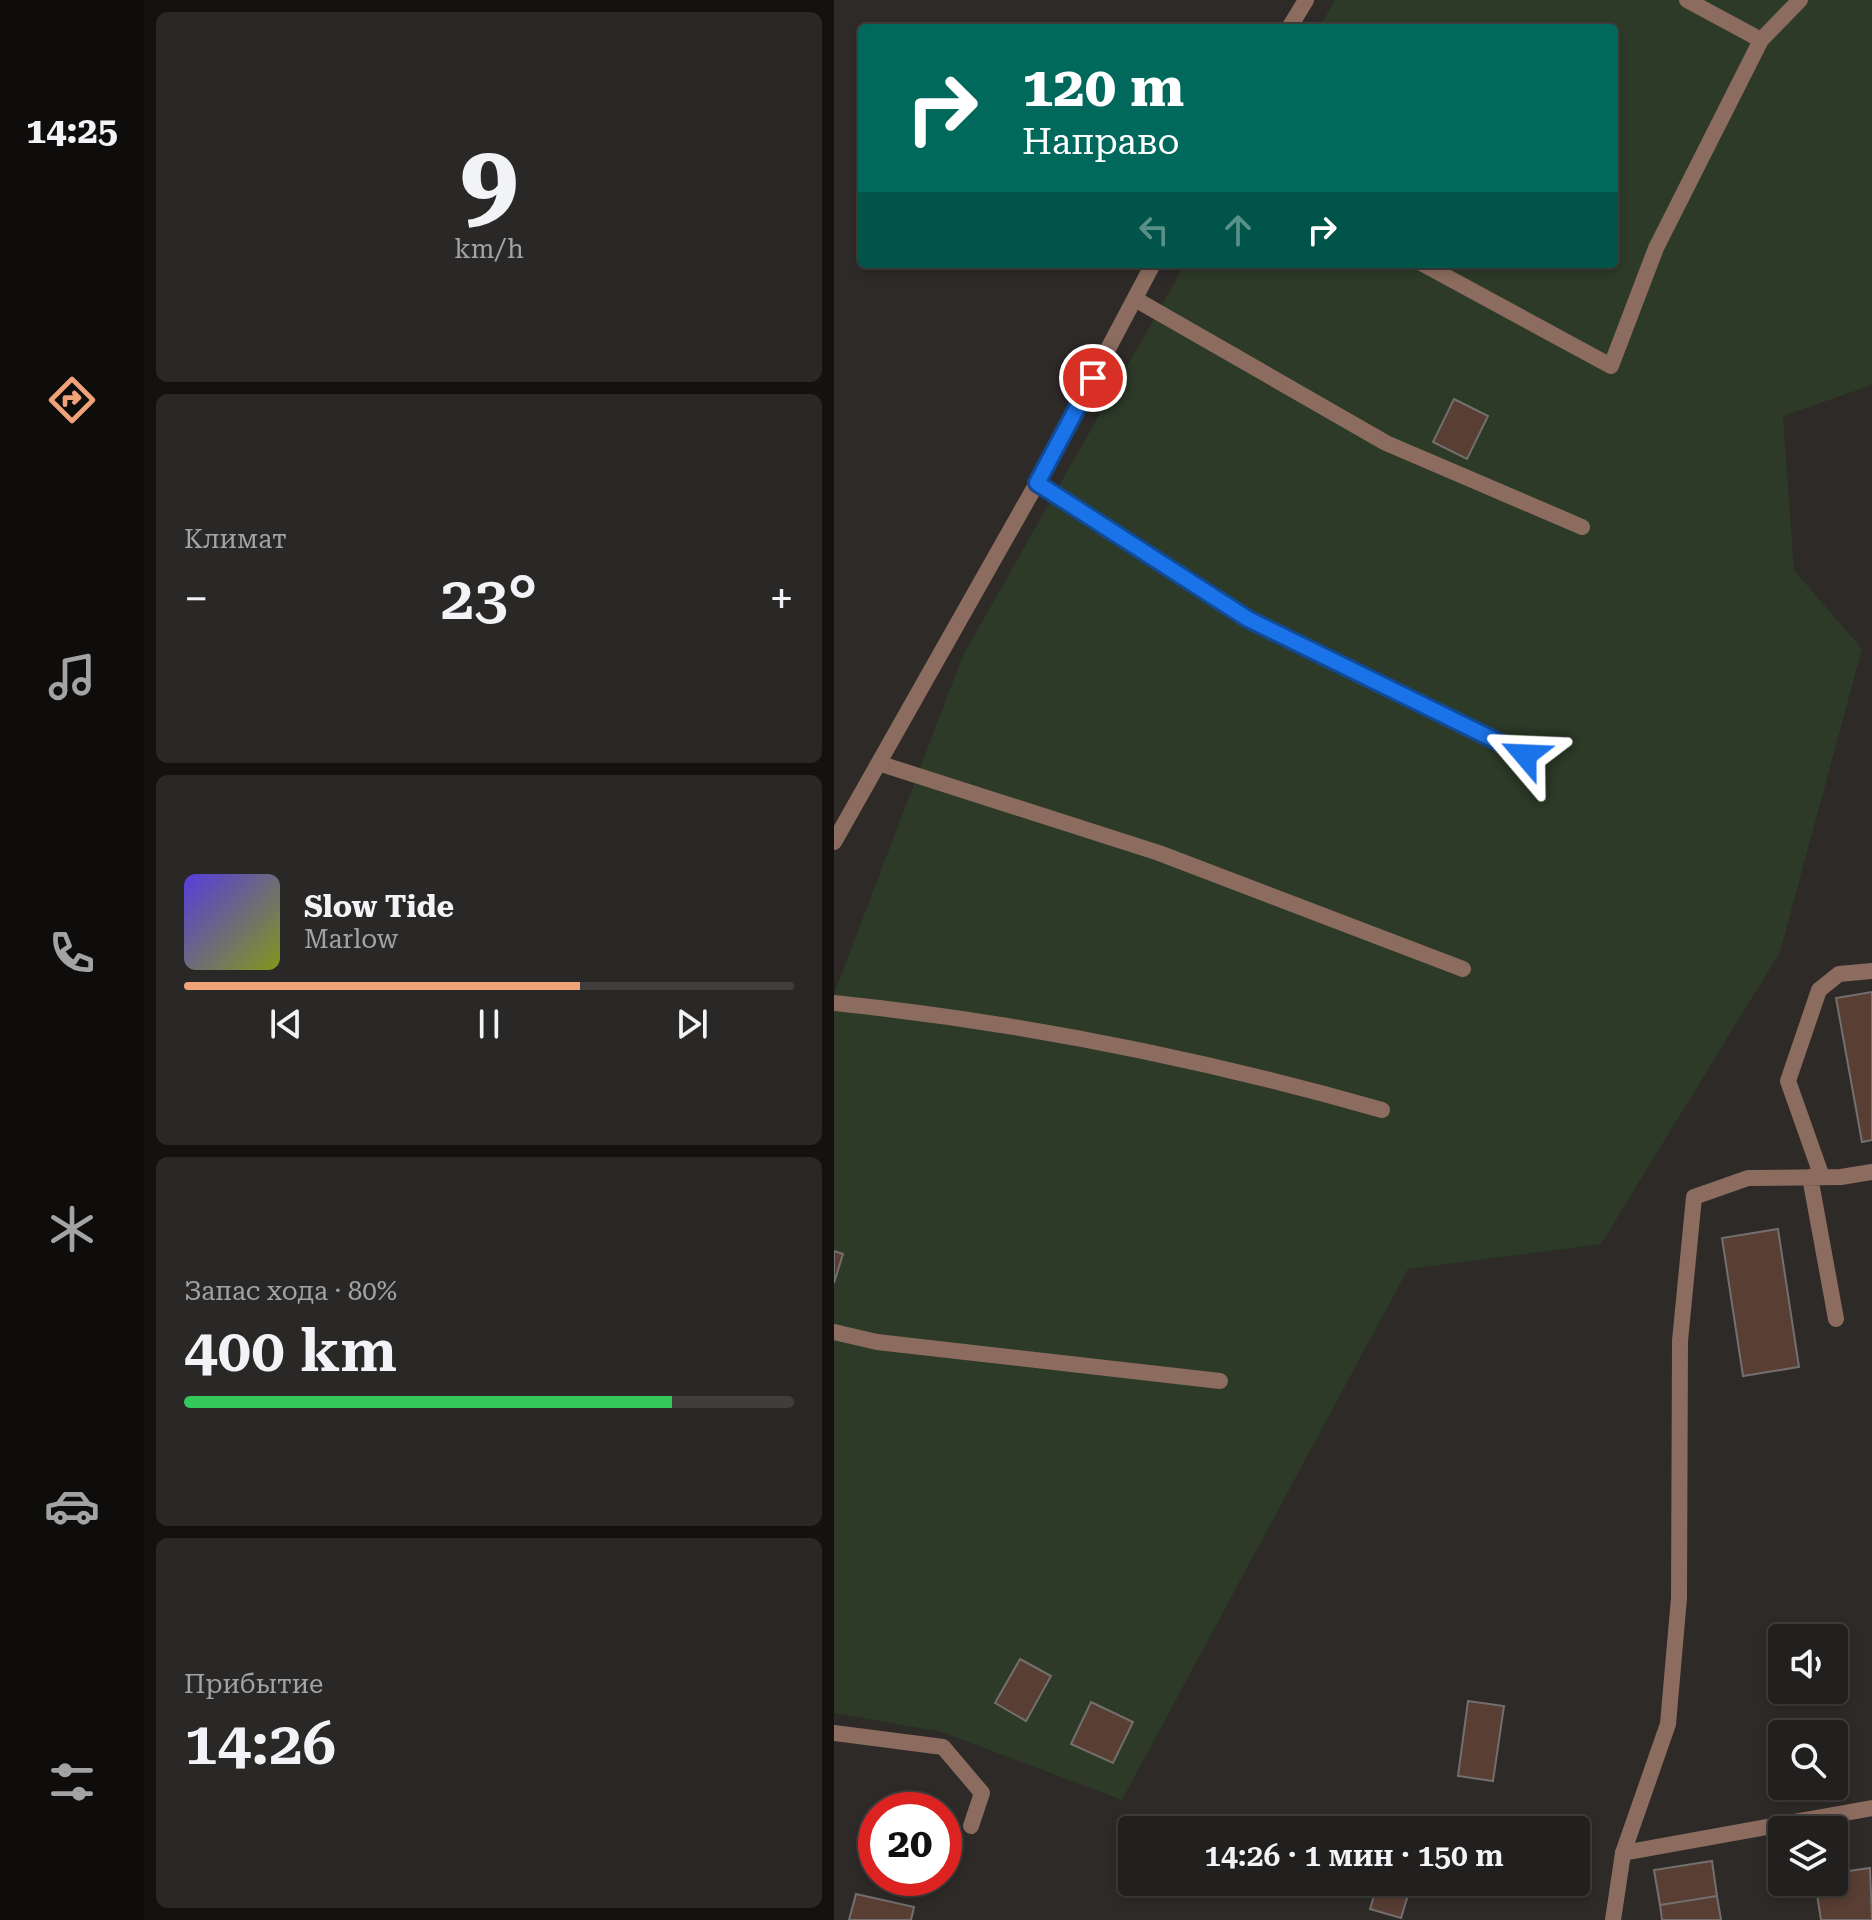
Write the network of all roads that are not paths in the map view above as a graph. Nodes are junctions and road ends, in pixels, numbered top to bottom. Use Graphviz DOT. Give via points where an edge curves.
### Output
graph roads {
  1 [pos="1306,0"];
  2 [pos="1687,0"];
  3 [pos="1800,0"];
  4 [pos="1291,24"];
  5 [pos="1761,40"];
  6 [pos="1151,268"];
  7 [pos="1430,268"];
  8 [pos="1135,299"];
  9 [pos="1037,483"];
  10 [pos="1582,527"];
  11 [pos="1525,755"];
  12 [pos="881,764"];
  13 [pos="834,842"];
  14 [pos="1463,969"];
  15 [pos="1872,971"];
  16 [pos="834,1003"];
  17 [pos="1382,1110"];
  18 [pos="1872,1172"];
  19 [pos="1816,1177"];
  20 [pos="1836,1319"];
  21 [pos="834,1332"];
  22 [pos="1220,1381"];
  23 [pos="834,1733"];
  24 [pos="1872,1808"];
  25 [pos="971,1826"];
  26 [pos="1623,1853"];
  27 [pos="1613,1920"];
  1 -- 4 [label="street"];
  2 -- 5 [label="street"];
  3 -- 5 [label="street"];
  5 -- 7 [label="street" via="1656,248 1611,366"];
  6 -- 8 [label="street"];
  8 -- 9 [label="street"];
  8 -- 10 [label="street" via="1386,443"];
  9 -- 11 [label="street" via="1248,619"];
  9 -- 12 [label="street"];
  12 -- 13 [label="street"];
  12 -- 14 [label="street" via="1159,853"];
  15 -- 19 [label="street" via="1839,974 1819,990 1788,1081"];
  16 -- 17 [label="street" via="950,1015 1271,1078"];
  18 -- 19 [label="street"];
  19 -- 20 [label="street"];
  19 -- 26 [label="street" via="1748,1178 1694,1197 1680,1341 1679,1598 1668,1724"];
  21 -- 22 [label="street" via="877,1342"];
  23 -- 25 [label="street" via="943,1747 982,1793"];
  24 -- 26 [label="street"];
  26 -- 27 [label="street"];
}
